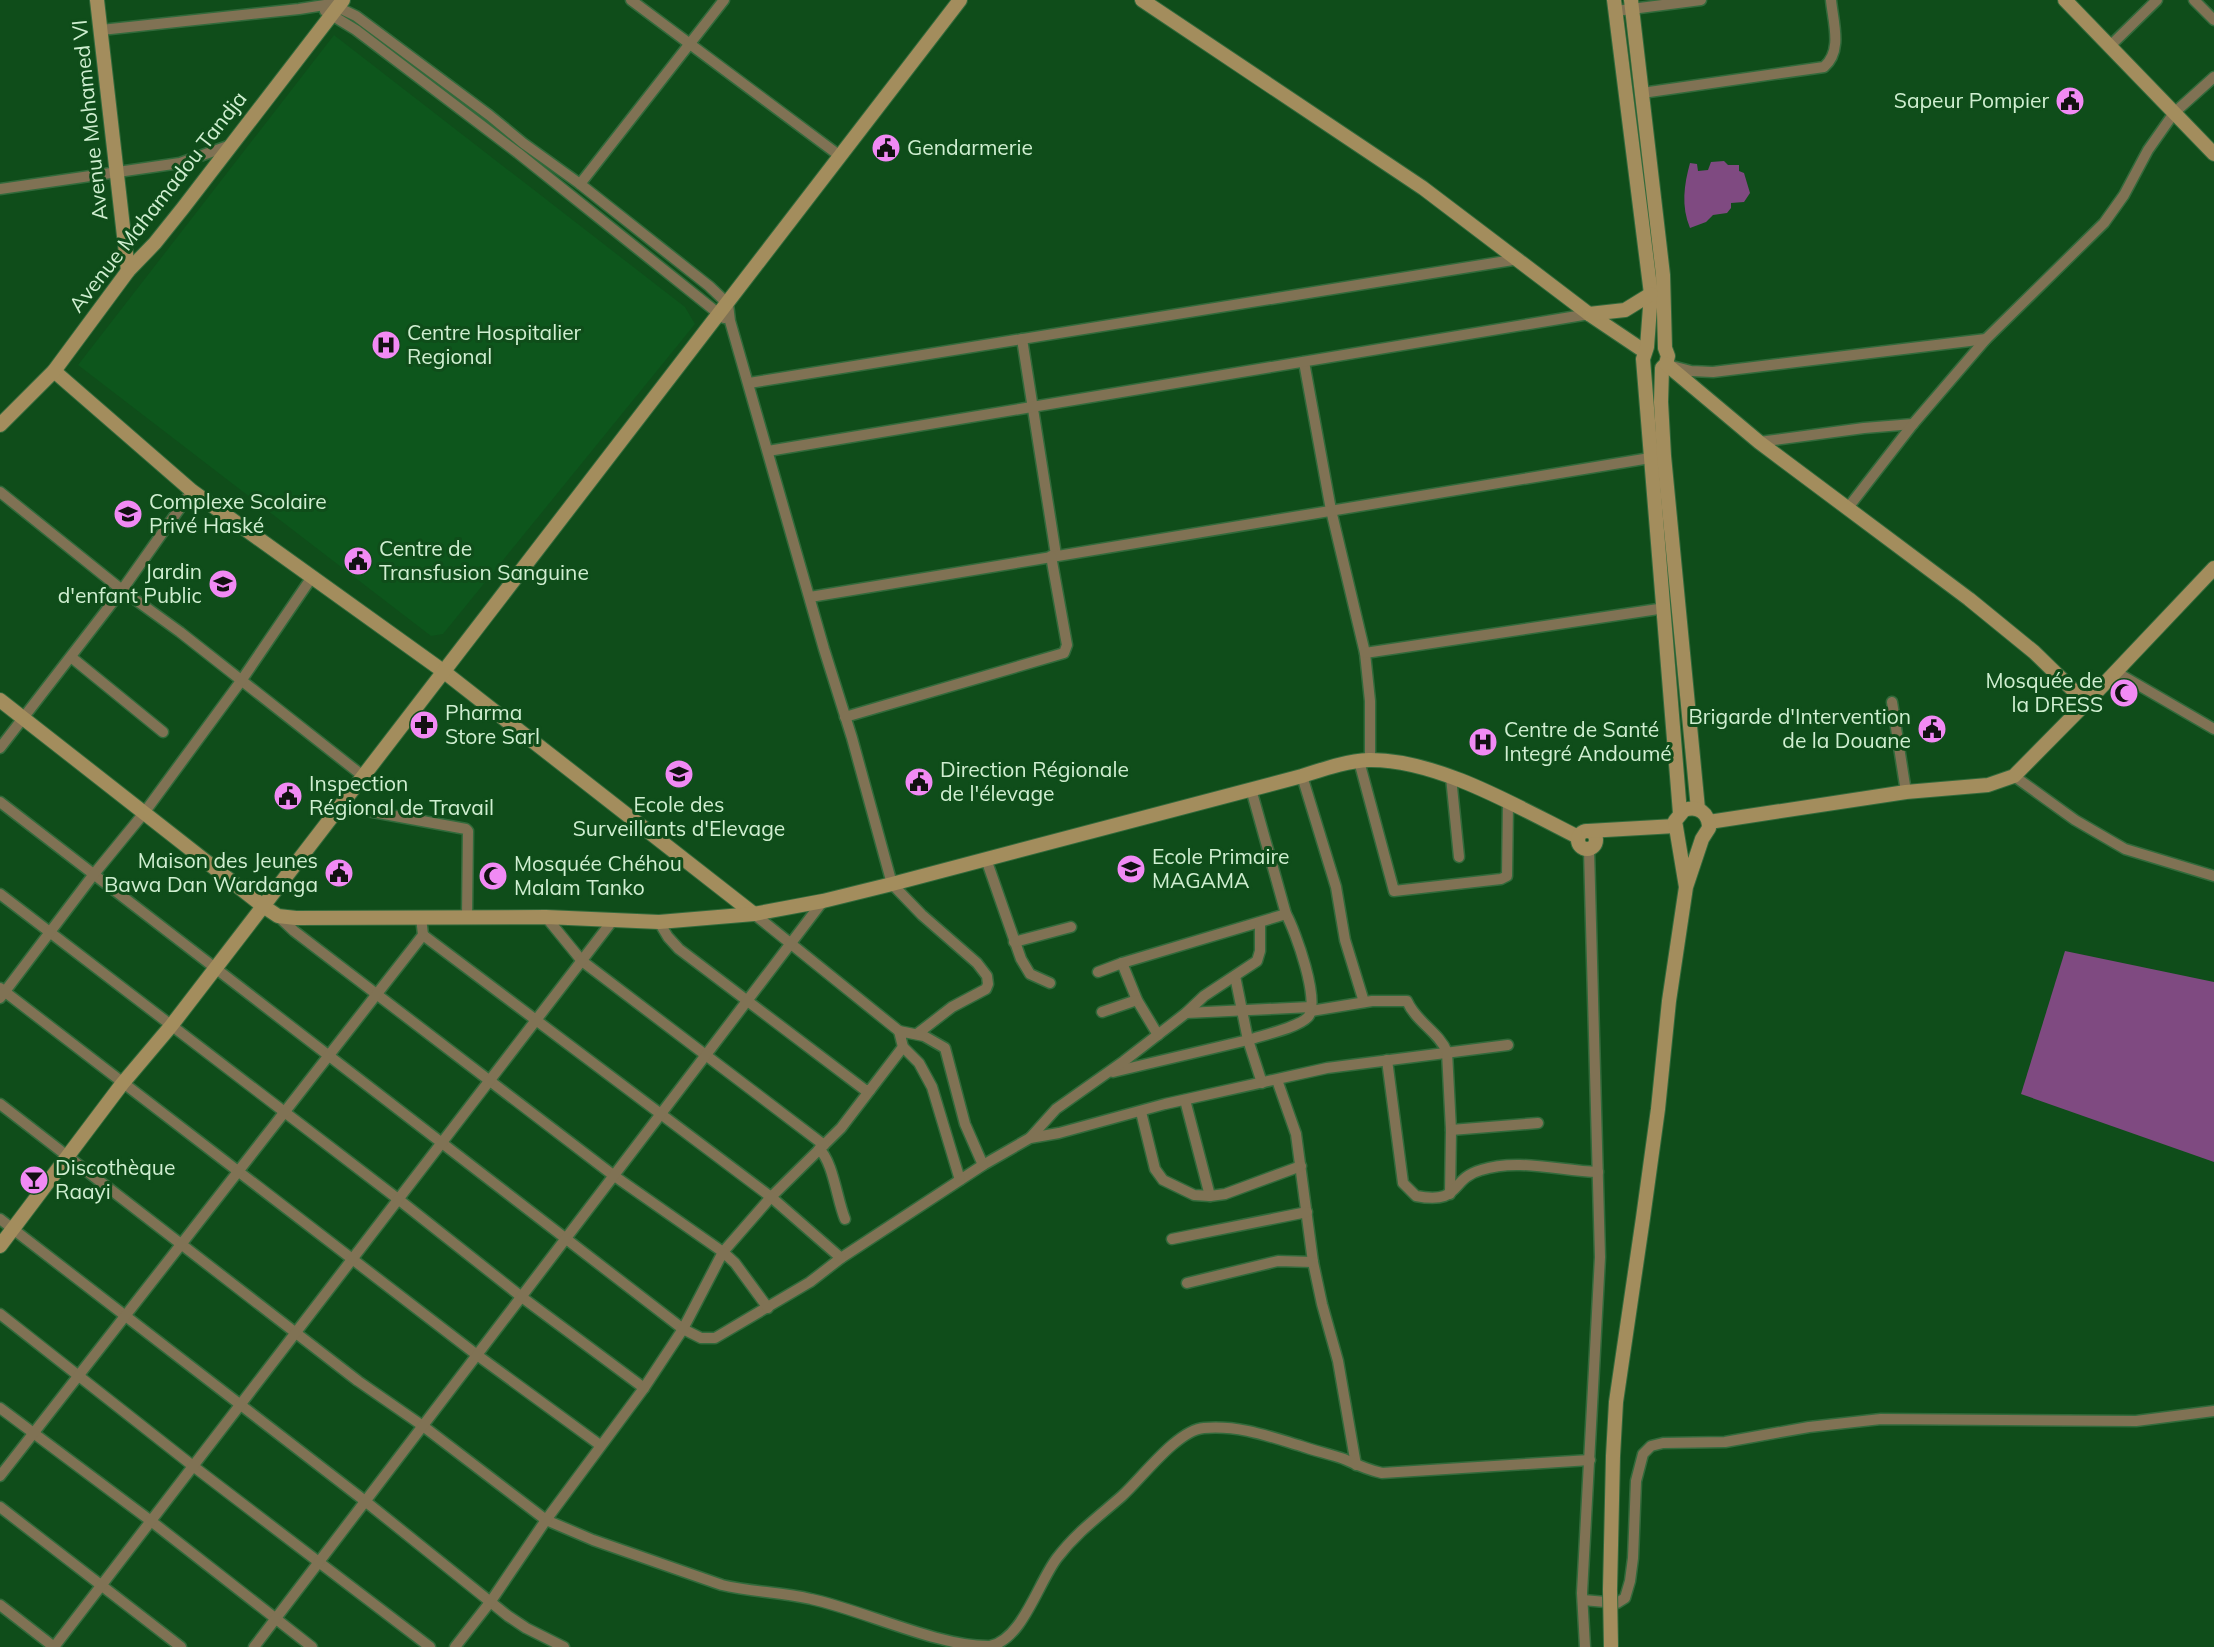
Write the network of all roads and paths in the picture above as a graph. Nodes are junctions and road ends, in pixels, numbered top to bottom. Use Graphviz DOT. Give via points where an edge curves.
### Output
graph roads {
  1 [pos="97,0"];
  2 [pos="631,0"];
  3 [pos="724,0"];
  4 [pos="960,0"];
  5 [pos="1142,0"];
  6 [pos="1701,0"];
  7 [pos="1831,0"];
  8 [pos="2065,0"];
  9 [pos="2157,0"];
  10 [pos="2194,0"];
  11 [pos="1632,5"];
  12 [pos="1615,6"];
  13 [pos="338,7"];
  14 [pos="2214,20"];
  15 [pos="100,30"];
  16 [pos="691,45"];
  17 [pos="2110,46"];
  18 [pos="417,62"];
  19 [pos="409,71"];
  20 [pos="2214,77"];
  21 [pos="1642,93"];
  22 [pos="2174,113"];
  23 [pos="231,145"];
  24 [pos="2214,154"];
  25 [pos="840,156"];
  26 [pos="117,172"];
  27 [pos="580,184"];
  28 [pos="0,189"];
  29 [pos="1519,259"];
  30 [pos="128,271"];
  31 [pos="1651,294"];
  32 [pos="725,313"];
  33 [pos="1589,314"];
  34 [pos="1022,339"];
  35 [pos="1986,339"];
  36 [pos="1665,348"];
  37 [pos="1645,354"];
  38 [pos="1304,362"];
  39 [pos="1664,366"];
  40 [pos="54,371"];
  41 [pos="749,383"];
  42 [pos="1032,406"];
  43 [pos="1913,424"];
  44 [pos="0,425"];
  45 [pos="1760,442"];
  46 [pos="768,451"];
  47 [pos="1650,458"];
  48 [pos="192,491"];
  49 [pos="1,496"];
  50 [pos="1847,509"];
  51 [pos="1331,510"];
  52 [pos="1054,555"];
  53 [pos="2214,568"];
  54 [pos="312,577"];
  55 [pos="122,590"];
  56 [pos="810,597"];
  57 [pos="1665,608"];
  58 [pos="1365,653"];
  59 [pos="70,657"];
  60 [pos="443,671"];
  61 [pos="2116,672"];
  62 [pos="241,681"];
  63 [pos="0,700"];
  64 [pos="2088,701"];
  65 [pos="1892,702"];
  66 [pos="845,717"];
  67 [pos="23,718"];
  68 [pos="2214,729"];
  69 [pos="164,732"];
  70 [pos="0,748"];
  71 [pos="1365,761"];
  72 [pos="363,776"];
  73 [pos="1302,776"];
  74 [pos="2014,776"];
  75 [pos="1451,777"];
  76 [pos="1251,789"];
  77 [pos="1906,792"];
  78 [pos="0,802"];
  79 [pos="1508,802"];
  80 [pos="340,806"];
  81 [pos="1698,809"];
  82 [pos="144,813"];
  83 [pos="1709,822"];
  84 [pos="1678,825"];
  85 [pos="1702,839"];
  86 [pos="1588,840"];
  87 [pos="1459,857"];
  88 [pos="987,859"];
  89 [pos="94,874"];
  90 [pos="2214,876"];
  91 [pos="892,884"];
  92 [pos="1686,887"];
  93 [pos="0,894"];
  94 [pos="823,901"];
  95 [pos="263,906"];
  96 [pos="754,914"];
  97 [pos="1286,914"];
  98 [pos="278,916"];
  99 [pos="421,917"];
  100 [pos="467,917"];
  101 [pos="546,917"];
  102 [pos="614,920"];
  103 [pos="659,922"];
  104 [pos="1260,923"];
  105 [pos="1071,927"];
  106 [pos="50,933"];
  107 [pos="423,935"];
  108 [pos="1014,942"];
  109 [pos="790,944"];
  110 [pos="582,961"];
  111 [pos="1122,963"];
  112 [pos="216,968"];
  113 [pos="1098,972"];
  114 [pos="1235,976"];
  115 [pos="1050,983"];
  116 [pos="2,993"];
  117 [pos="377,993"];
  118 [pos="1137,1000"];
  119 [pos="747,1002"];
  120 [pos="1364,1002"];
  121 [pos="1311,1009"];
  122 [pos="1241,1011"];
  123 [pos="1102,1012"];
  124 [pos="1186,1013"];
  125 [pos="536,1020"];
  126 [pos="171,1026"];
  127 [pos="899,1031"];
  128 [pos="917,1034"];
  129 [pos="1158,1035"];
  130 [pos="1248,1040"];
  131 [pos="1508,1045"];
  132 [pos="903,1047"];
  133 [pos="1447,1052"];
  134 [pos="329,1055"];
  135 [pos="706,1055"];
  136 [pos="1387,1060"];
  137 [pos="1107,1074"];
  138 [pos="490,1080"];
  139 [pos="1277,1080"];
  140 [pos="1262,1083"];
  141 [pos="122,1084"];
  142 [pos="870,1089"];
  143 [pos="1185,1100"];
  144 [pos="0,1104"];
  145 [pos="284,1112"];
  146 [pos="1141,1112"];
  147 [pos="661,1114"];
  148 [pos="1538,1123"];
  149 [pos="1451,1130"];
  150 [pos="1030,1138"];
  151 [pos="442,1143"];
  152 [pos="821,1147"];
  153 [pos="68,1155"];
  154 [pos="983,1165"];
  155 [pos="1301,1166"];
  156 [pos="238,1172"];
  157 [pos="1598,1172"];
  158 [pos="613,1175"];
  159 [pos="960,1180"];
  160 [pos="1450,1194"];
  161 [pos="1210,1196"];
  162 [pos="771,1197"];
  163 [pos="398,1199"];
  164 [pos="1307,1212"];
  165 [pos="844,1219"];
  166 [pos="0,1220"];
  167 [pos="12,1229"];
  168 [pos="1172,1239"];
  169 [pos="566,1240"];
  170 [pos="183,1244"];
  171 [pos="0,1246"];
  172 [pos="723,1252"];
  173 [pos="841,1258"];
  174 [pos="352,1260"];
  175 [pos="1313,1262"];
  176 [pos="1187,1283"];
  177 [pos="523,1298"];
  178 [pos="768,1308"];
  179 [pos="0,1314"];
  180 [pos="124,1316"];
  181 [pos="683,1329"];
  182 [pos="296,1333"];
  183 [pos="477,1355"];
  184 [pos="78,1376"];
  185 [pos="644,1388"];
  186 [pos="240,1405"];
  187 [pos="0,1408"];
  188 [pos="2214,1411"];
  189 [pos="423,1426"];
  190 [pos="33,1434"];
  191 [pos="600,1446"];
  192 [pos="1590,1460"];
  193 [pos="1356,1465"];
  194 [pos="193,1466"];
  195 [pos="0,1476"];
  196 [pos="365,1502"];
  197 [pos="0,1507"];
  198 [pos="546,1520"];
  199 [pos="151,1521"];
  200 [pos="319,1563"];
  201 [pos="102,1584"];
  202 [pos="1583,1600"];
  203 [pos="491,1601"];
  204 [pos="0,1605"];
  205 [pos="275,1619"];
  206 [pos="182,1647"];
  207 [pos="254,1647"];
  208 [pos="312,1647"];
  209 [pos="430,1647"];
  210 [pos="455,1647"];
  211 [pos="564,1647"];
  212 [pos="1585,1647"];
  213 [pos="1611,1647"];
  1 -- 15 [label="street, Avenue Mohamed VI"];
  2 -- 16 [label="street"];
  3 -- 16 [label="street"];
  4 -- 25 [label="street"];
  5 -- 29 [label="street" via="1423,188"];
  6 -- 11 [label="street"];
  7 -- 21 [label="street" via="1836,49 1824,67"];
  8 -- 17 [label="street"];
  9 -- 17 [label="street"];
  10 -- 14 [label="street"];
  11 -- 12 [label="street"];
  11 -- 21 [label="street"];
  12 -- 31 [label="street"];
  13 -- 15 [label="street" via="331,4"];
  13 -- 18 [label="street"];
  13 -- 19 [label="street" via="356,30"];
  13 -- 23 [label="street, Avenue Mahamadou Tandja"];
  15 -- 26 [label="street, Avenue Mohamed VI"];
  16 -- 25 [label="street"];
  16 -- 27 [label="street"];
  17 -- 22 [label="street"];
  18 -- 19 [label="street"];
  18 -- 27 [label="street"];
  19 -- 32 [label="street"];
  20 -- 22 [label="street"];
  21 -- 36 [label="street" via="1663,275"];
  22 -- 24 [label="street"];
  22 -- 35 [label="street" via="2104,223"];
  23 -- 26 [label="street" via="180,163"];
  23 -- 30 [label="street, Avenue Mahamadou Tandja" via="155,243"];
  25 -- 32 [label="street"];
  26 -- 28 [label="street"];
  26 -- 30 [label="street, Avenue Mohamed VI"];
  27 -- 32 [label="street" via="709,286"];
  29 -- 33 [label="street"];
  29 -- 34 [label="street"];
  30 -- 40 [label="street, Avenue Mahamadou Tandja"];
  31 -- 33 [label="street" via="1625,310"];
  31 -- 37 [label="street"];
  32 -- 41 [label="street"];
  32 -- 60 [label="street"];
  33 -- 37 [label="street"];
  33 -- 38 [label="street"];
  34 -- 41 [label="street"];
  34 -- 42 [label="street"];
  35 -- 39 [label="street" via="1713,372"];
  35 -- 43 [label="street"];
  36 -- 37 [label="street" via="1654,344"];
  36 -- 39 [label="street" via="1668,356"];
  37 -- 39 [label="street" via="1652,369"];
  37 -- 47 [label="street"];
  38 -- 42 [label="street"];
  38 -- 51 [label="street"];
  39 -- 45 [label="street"];
  39 -- 81 [label="street" via="1664,456"];
  40 -- 44 [label="street, Avenue Mahamadou Tandja"];
  40 -- 48 [label="street"];
  41 -- 46 [label="street"];
  42 -- 46 [label="street"];
  42 -- 52 [label="street"];
  43 -- 45 [label="street"];
  43 -- 50 [label="street"];
  45 -- 50 [label="street"];
  46 -- 56 [label="street"];
  47 -- 51 [label="street"];
  47 -- 57 [label="street"];
  48 -- 54 [label="street"];
  48 -- 55 [label="street"];
  49 -- 55 [label="street"];
  50 -- 64 [label="street" via="1969,599"];
  51 -- 52 [label="street"];
  51 -- 58 [label="street"];
  52 -- 56 [label="street"];
  52 -- 66 [label="street" via="1067,645 1064,653"];
  53 -- 61 [label="street"];
  54 -- 60 [label="street"];
  54 -- 62 [label="street"];
  55 -- 59 [label="street"];
  55 -- 62 [label="street"];
  56 -- 66 [label="street"];
  57 -- 58 [label="street"];
  57 -- 84 [label="street"];
  58 -- 71 [label="street" via="1370,701"];
  59 -- 67 [label="street"];
  59 -- 69 [label="street"];
  60 -- 72 [label="street"];
  60 -- 96 [label="street"];
  61 -- 64 [label="street"];
  61 -- 68 [label="street"];
  62 -- 72 [label="street"];
  62 -- 82 [label="street"];
  63 -- 67 [label="street"];
  64 -- 74 [label="street"];
  65 -- 77 [label="street"];
  66 -- 91 [label="street"];
  67 -- 70 [label="street"];
  67 -- 82 [label="street"];
  71 -- 73 [label="street" via="1347,762"];
  71 -- 75 [label="street" via="1418,767"];
  71 -- 79 [label="street" via="1394,891 1507,876"];
  72 -- 80 [label="street"];
  73 -- 76 [label="street"];
  73 -- 120 [label="street" via="1336,887 1345,940"];
  74 -- 77 [label="street" via="1988,785"];
  74 -- 90 [label="street" via="2075,820 2125,849"];
  75 -- 79 [label="street"];
  75 -- 87 [label="street"];
  76 -- 88 [label="street"];
  76 -- 97 [label="street"];
  77 -- 83 [label="street"];
  78 -- 89 [label="street"];
  79 -- 86 [label="street"];
  80 -- 95 [label="street"];
  80 -- 100 [label="street" via="466,829"];
  81 -- 83 [label="street"];
  81 -- 84 [label="street" via="1688,808"];
  82 -- 89 [label="street"];
  82 -- 95 [label="street"];
  83 -- 85 [label="street"];
  84 -- 85 [label="street" via="1690,842"];
  84 -- 86 [label="street" via="1622,828"];
  84 -- 92 [label="street"];
  85 -- 92 [label="street"];
  86 -- 157 [label="street"];
  88 -- 91 [label="street"];
  88 -- 108 [label="street"];
  89 -- 106 [label="street"];
  89 -- 112 [label="street"];
  91 -- 94 [label="street"];
  91 -- 128 [label="street" via="978,963 987,976 986,989 952,1007"];
  92 -- 213 [label="street, bridge" via="1616,1402"];
  93 -- 106 [label="street"];
  94 -- 96 [label="street"];
  94 -- 109 [label="street"];
  95 -- 98 [label="street"];
  95 -- 112 [label="street"];
  96 -- 103 [label="street"];
  96 -- 109 [label="street"];
  97 -- 104 [label="street"];
  97 -- 121 [label="street" via="1309,982"];
  98 -- 99 [label="street"];
  98 -- 117 [label="street"];
  99 -- 100 [label="street"];
  99 -- 107 [label="street"];
  100 -- 101 [label="street"];
  101 -- 102 [label="street"];
  101 -- 110 [label="street"];
  102 -- 103 [label="street"];
  102 -- 110 [label="street"];
  103 -- 119 [label="street" via="680,949"];
  104 -- 111 [label="street"];
  104 -- 114 [label="street" via="1258,958"];
  105 -- 108 [label="street"];
  106 -- 116 [label="street"];
  106 -- 126 [label="street"];
  107 -- 117 [label="street"];
  107 -- 125 [label="street"];
  108 -- 115 [label="street" via="1030,974"];
  109 -- 119 [label="street"];
  109 -- 127 [label="street"];
  110 -- 125 [label="street"];
  110 -- 135 [label="street"];
  111 -- 113 [label="street"];
  111 -- 118 [label="street"];
  112 -- 126 [label="street"];
  112 -- 134 [label="street"];
  114 -- 122 [label="street"];
  114 -- 124 [label="street" via="1203,996"];
  116 -- 141 [label="street"];
  117 -- 134 [label="street"];
  117 -- 138 [label="street"];
  118 -- 123 [label="street"];
  118 -- 129 [label="street"];
  119 -- 135 [label="street"];
  119 -- 142 [label="street" via="866,1090"];
  120 -- 121 [label="street"];
  120 -- 133 [label="street" via="1407,1001"];
  121 -- 122 [label="street"];
  121 -- 130 [label="street" via="1300,1023"];
  122 -- 124 [label="street"];
  122 -- 130 [label="street"];
  124 -- 129 [label="street"];
  125 -- 138 [label="street"];
  125 -- 147 [label="street"];
  126 -- 141 [label="street"];
  126 -- 145 [label="street"];
  127 -- 128 [label="street"];
  127 -- 132 [label="street"];
  128 -- 154 [label="street" via="945,1047 965,1124"];
  129 -- 137 [label="street"];
  130 -- 137 [label="street"];
  130 -- 140 [label="street"];
  131 -- 133 [label="street"];
  132 -- 142 [label="street"];
  132 -- 159 [label="street" via="919,1063 932,1087"];
  133 -- 136 [label="street"];
  133 -- 149 [label="street"];
  134 -- 145 [label="street"];
  134 -- 151 [label="street"];
  135 -- 147 [label="street"];
  135 -- 152 [label="street"];
  136 -- 139 [label="street"];
  136 -- 160 [label="street" via="1403,1183 1416,1196 1436,1198"];
  137 -- 150 [label="street" via="1056,1109"];
  138 -- 151 [label="street"];
  138 -- 158 [label="street"];
  139 -- 140 [label="street"];
  139 -- 155 [label="street" via="1296,1134"];
  140 -- 143 [label="street"];
  141 -- 153 [label="street"];
  141 -- 156 [label="street"];
  142 -- 152 [label="street" via="842,1128"];
  143 -- 146 [label="street"];
  143 -- 161 [label="street"];
  144 -- 153 [label="street"];
  145 -- 156 [label="street"];
  145 -- 163 [label="street"];
  146 -- 150 [label="street"];
  146 -- 161 [label="street" via="1155,1169 1163,1180 1194,1195"];
  147 -- 158 [label="street"];
  147 -- 162 [label="street"];
  148 -- 149 [label="street"];
  149 -- 160 [label="street"];
  150 -- 154 [label="street"];
  151 -- 163 [label="street"];
  151 -- 169 [label="street"];
  152 -- 162 [label="street"];
  152 -- 165 [label="street"];
  153 -- 167 [label="street"];
  153 -- 170 [label="street"];
  154 -- 159 [label="street"];
  155 -- 161 [label="street" via="1244,1188"];
  155 -- 164 [label="street"];
  156 -- 170 [label="street"];
  156 -- 174 [label="street"];
  157 -- 160 [label="street" via="1529,1166 1490,1168 1472,1173"];
  157 -- 192 [label="street" via="1600,1257"];
  158 -- 169 [label="street"];
  158 -- 172 [label="street"];
  159 -- 173 [label="street"];
  162 -- 172 [label="street"];
  162 -- 173 [label="street"];
  163 -- 174 [label="street"];
  163 -- 177 [label="street"];
  164 -- 168 [label="street"];
  164 -- 175 [label="street"];
  166 -- 167 [label="street"];
  167 -- 171 [label="street"];
  167 -- 180 [label="street"];
  169 -- 177 [label="street"];
  169 -- 181 [label="street"];
  170 -- 180 [label="street"];
  170 -- 182 [label="street"];
  172 -- 178 [label="street"];
  172 -- 181 [label="street"];
  173 -- 178 [label="street"];
  174 -- 182 [label="street"];
  174 -- 183 [label="street"];
  175 -- 176 [label="street" via="1278,1261"];
  175 -- 193 [label="street" via="1338,1361"];
  177 -- 183 [label="street"];
  177 -- 185 [label="street"];
  178 -- 181 [label="street" via="715,1338 701,1338"];
  179 -- 184 [label="street"];
  180 -- 184 [label="street"];
  180 -- 186 [label="street"];
  181 -- 185 [label="street"];
  182 -- 186 [label="street"];
  182 -- 189 [label="street"];
  183 -- 189 [label="street"];
  183 -- 191 [label="street"];
  184 -- 190 [label="street"];
  184 -- 194 [label="street"];
  185 -- 191 [label="street"];
  186 -- 194 [label="street"];
  186 -- 196 [label="street"];
  187 -- 190 [label="street"];
  188 -- 202 [label="street" via="2136,1421 1881,1419 1725,1442 1651,1446 1643,1454 1636,1481 1633,1558 1625,1598 1617,1603"];
  189 -- 196 [label="street"];
  189 -- 198 [label="street"];
  190 -- 195 [label="street"];
  190 -- 199 [label="street"];
  191 -- 198 [label="street"];
  192 -- 193 [label="street" via="1382,1473"];
  192 -- 202 [label="street"];
  193 -- 198 [label="street" via="1268,1434 1229,1427 1196,1429 1090,1521 1056,1559 1017,1626 991,1646 930,1640 811,1599 722,1585"];
  194 -- 199 [label="street"];
  194 -- 200 [label="street"];
  196 -- 200 [label="street"];
  196 -- 203 [label="street"];
  197 -- 201 [label="street"];
  198 -- 203 [label="street"];
  199 -- 201 [label="street"];
  199 -- 205 [label="street"];
  200 -- 205 [label="street"];
  200 -- 209 [label="street"];
  201 -- 204 [label="street" via="54,1647"];
  201 -- 206 [label="street"];
  202 -- 212 [label="street"];
  203 -- 210 [label="street"];
  203 -- 211 [label="street" via="526,1628"];
  205 -- 207 [label="street"];
  205 -- 208 [label="street"];
}
